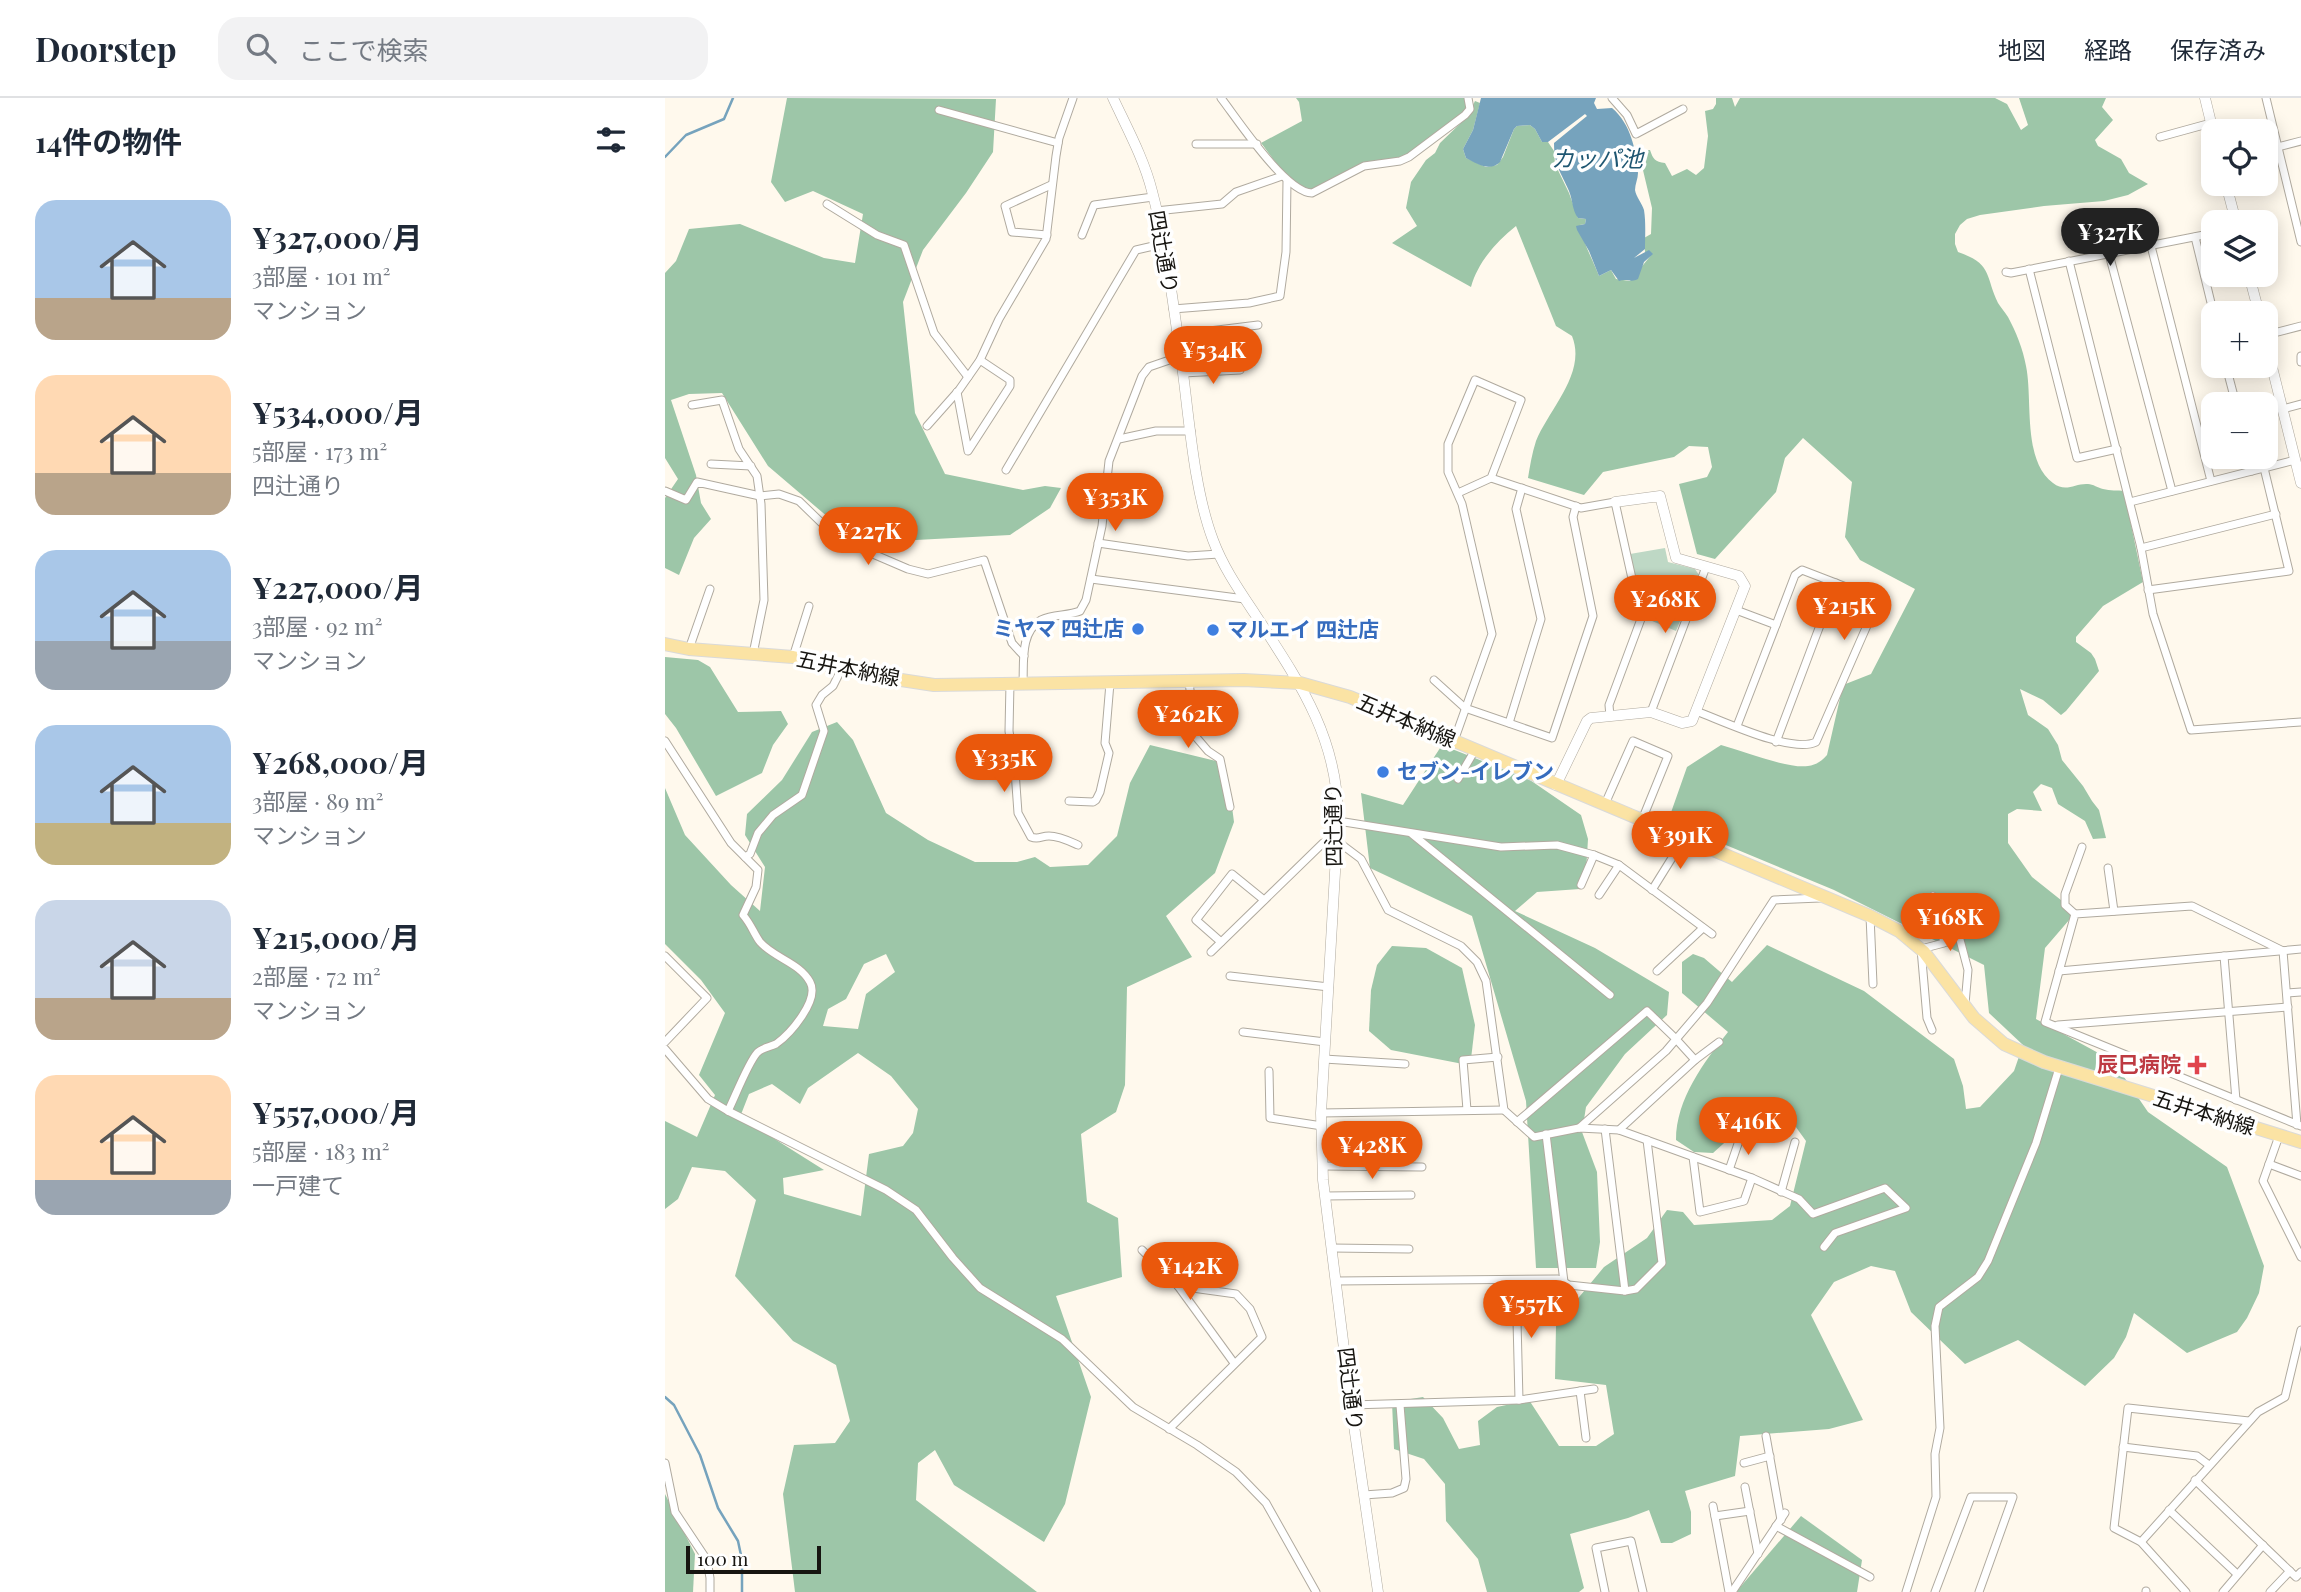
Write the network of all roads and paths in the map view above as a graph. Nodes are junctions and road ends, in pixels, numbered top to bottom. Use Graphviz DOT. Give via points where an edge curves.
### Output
graph roads {
  1 [pos="1073,98"];
  2 [pos="1113,98"];
  3 [pos="1221,98"];
  4 [pos="1468,98"];
  5 [pos="1612,98"];
  6 [pos="2205,98"];
  7 [pos="2266,98"];
  8 [pos="1683,109"];
  9 [pos="939,110"];
  10 [pos="2210,119"];
  11 [pos="2271,119"];
  12 [pos="2201,126"];
  13 [pos="2159,137"];
  14 [pos="2301,141"];
  15 [pos="1058,143"];
  16 [pos="1196,144"];
  17 [pos="1257,144"];
  18 [pos="2278,147"];
  19 [pos="1285,178"];
  20 [pos="1051,185"];
  21 [pos="1153,197"];
  22 [pos="827,204"];
  23 [pos="1156,211"];
  24 [pos="1047,235"];
  25 [pos="1082,235"];
  26 [pos="2201,236"];
  27 [pos="2195,237"];
  28 [pos="2301,243"];
  29 [pos="1162,244"];
  30 [pos="2151,246"];
  31 [pos="2109,254"];
  32 [pos="2069,261"];
  33 [pos="2029,269"];
  34 [pos="2006,272"];
  35 [pos="2211,301"];
  36 [pos="1173,309"];
  37 [pos="1258,325"];
  38 [pos="2301,326"];
  39 [pos="2278,332"];
  40 [pos="1177,335"];
  41 [pos="1181,356"];
  42 [pos="2301,356"];
  43 [pos="980,359"];
  44 [pos="2301,362"];
  45 [pos="1240,370"];
  46 [pos="1183,373"];
  47 [pos="968,377"];
  48 [pos="2275,378"];
  49 [pos="957,392"];
  50 [pos="2301,404"];
  51 [pos="692,405"];
  52 [pos="2283,409"];
  53 [pos="927,426"];
  54 [pos="1191,431"];
  55 [pos="1119,439"];
  56 [pos="2117,449"];
  57 [pos="2295,460"];
  58 [pos="711,464"];
  59 [pos="2278,464"];
  60 [pos="751,466"];
  61 [pos="2260,469"];
  62 [pos="2264,469"];
  63 [pos="1006,470"];
  64 [pos="2252,471"];
  65 [pos="1491,478"];
  66 [pos="2211,481"];
  67 [pos="2301,483"];
  68 [pos="1522,488"];
  69 [pos="665,491"];
  70 [pos="2172,491"];
  71 [pos="1458,493"];
  72 [pos="760,496"];
  73 [pos="1615,502"];
  74 [pos="2130,502"];
  75 [pos="1576,506"];
  76 [pos="2276,514"];
  77 [pos="1098,543"];
  78 [pos="2141,548"];
  79 [pos="1219,554"];
  80 [pos="1706,567"];
  81 [pos="1091,579"];
  82 [pos="1836,583"];
  83 [pos="710,589"];
  84 [pos="2148,590"];
  85 [pos="1245,599"];
  86 [pos="809,606"];
  87 [pos="1736,610"];
  88 [pos="1776,625"];
  89 [pos="665,644"];
  90 [pos="689,649"];
  91 [pos="753,654"];
  92 [pos="1024,656"];
  93 [pos="793,657"];
  94 [pos="842,668"];
  95 [pos="1434,680"];
  96 [pos="1189,682"];
  97 [pos="1300,682"];
  98 [pos="1023,683"];
  99 [pos="1110,683"];
  100 [pos="1010,684"];
  101 [pos="1465,708"];
  102 [pos="1696,711"];
  103 [pos="1651,712"];
  104 [pos="1610,716"];
  105 [pos="2301,722"];
  106 [pos="1509,723"];
  107 [pos="1737,726"];
  108 [pos="665,741"];
  109 [pos="1454,741"];
  110 [pos="1776,741"];
  111 [pos="1475,750"];
  112 [pos="1458,779"];
  113 [pos="1556,785"];
  114 [pos="1069,801"];
  115 [pos="1605,804"];
  116 [pos="1230,807"];
  117 [pos="1642,820"];
  118 [pos="1338,821"];
  119 [pos="1411,832"];
  120 [pos="1685,837"];
  121 [pos="1337,841"];
  122 [pos="1078,845"];
  123 [pos="2082,847"];
  124 [pos="1594,855"];
  125 [pos="745,858"];
  126 [pos="1619,864"];
  127 [pos="2109,868"];
  128 [pos="1581,885"];
  129 [pos="1652,890"];
  130 [pos="1599,895"];
  131 [pos="1933,896"];
  132 [pos="1828,897"];
  133 [pos="1264,900"];
  134 [pos="1951,902"];
  135 [pos="2114,911"];
  136 [pos="2075,914"];
  137 [pos="1870,916"];
  138 [pos="1703,928"];
  139 [pos="1712,934"];
  140 [pos="1221,942"];
  141 [pos="1921,949"];
  142 [pos="2301,949"];
  143 [pos="2284,951"];
  144 [pos="1211,952"];
  145 [pos="665,956"];
  146 [pos="2224,956"];
  147 [pos="1657,971"];
  148 [pos="2059,971"];
  149 [pos="1230,976"];
  150 [pos="1873,984"];
  151 [pos="1329,987"];
  152 [pos="2301,992"];
  153 [pos="2287,993"];
  154 [pos="1610,995"];
  155 [pos="1965,1004"];
  156 [pos="2288,1007"];
  157 [pos="2228,1012"];
  158 [pos="2054,1026"];
  159 [pos="1932,1030"];
  160 [pos="1243,1032"];
  161 [pos="1675,1038"];
  162 [pos="665,1042"];
  163 [pos="1325,1042"];
  164 [pos="1719,1042"];
  165 [pos="665,1049"];
  166 [pos="1498,1057"];
  167 [pos="1324,1059"];
  168 [pos="1695,1060"];
  169 [pos="1405,1064"];
  170 [pos="2059,1068"];
  171 [pos="1269,1071"];
  172 [pos="2235,1100"];
  173 [pos="1504,1110"];
  174 [pos="728,1111"];
  175 [pos="1467,1111"];
  176 [pos="1321,1114"];
  177 [pos="1517,1122"];
  178 [pos="1322,1126"];
  179 [pos="2299,1126"];
  180 [pos="1579,1128"];
  181 [pos="1605,1129"];
  182 [pos="1619,1130"];
  183 [pos="1546,1134"];
  184 [pos="1741,1135"];
  185 [pos="2279,1136"];
  186 [pos="1647,1140"];
  187 [pos="1322,1142"];
  188 [pos="1795,1142"];
  189 [pos="2301,1142"];
  190 [pos="1406,1143"];
  191 [pos="1693,1157"];
  192 [pos="2269,1164"];
  193 [pos="1323,1166"];
  194 [pos="1422,1167"];
  195 [pos="1729,1170"];
  196 [pos="2301,1176"];
  197 [pos="1752,1178"];
  198 [pos="1781,1192"];
  199 [pos="1411,1195"];
  200 [pos="1325,1196"];
  201 [pos="1824,1247"];
  202 [pos="1332,1248"];
  203 [pos="1409,1249"];
  204 [pos="1142,1251"];
  205 [pos="2301,1254"];
  206 [pos="1336,1281"];
  207 [pos="1516,1281"];
  208 [pos="1564,1282"];
  209 [pos="1178,1286"];
  210 [pos="1625,1291"];
  211 [pos="2301,1330"];
  212 [pos="1234,1363"];
  213 [pos="1594,1389"];
  214 [pos="1580,1391"];
  215 [pos="1519,1400"];
  216 [pos="1351,1405"];
  217 [pos="1400,1405"];
  218 [pos="2249,1421"];
  219 [pos="1169,1429"];
  220 [pos="1766,1436"];
  221 [pos="1586,1438"];
  222 [pos="2123,1447"];
  223 [pos="1770,1456"];
  224 [pos="665,1463"];
  225 [pos="1744,1463"];
  226 [pos="2209,1465"];
  227 [pos="2195,1480"];
  228 [pos="1745,1487"];
  229 [pos="1364,1495"];
  230 [pos="1713,1506"];
  231 [pos="2169,1510"];
  232 [pos="1750,1511"];
  233 [pos="1715,1516"];
  234 [pos="1781,1519"];
  235 [pos="2141,1542"];
  236 [pos="2263,1545"];
  237 [pos="1758,1554"];
  238 [pos="2290,1571"];
  239 [pos="2301,1572"];
  240 [pos="2237,1574"];
  241 [pos="1870,1577"];
  242 [pos="709,1592"];
  243 [pos="1316,1592"];
  244 [pos="1378,1592"];
  245 [pos="1605,1592"];
  246 [pos="1643,1592"];
  247 [pos="1730,1592"];
  248 [pos="1906,1592"];
  249 [pos="1935,1592"];
  250 [pos="1979,1592"];
  251 [pos="2186,1592"];
  252 [pos="2223,1592"];
  253 [pos="2270,1592"];
  1 -- 15 [label="street"];
  2 -- 21 [label="street, 四辻通り"];
  3 -- 17 [label="street"];
  4 -- 19 [label="street" via="1470,109 1465,115 1400,161 1364,166 1312,193"];
  5 -- 8 [label="street" via="1636,134"];
  6 -- 10 [label="street"];
  7 -- 11 [label="street"];
  9 -- 15 [label="street"];
  12 -- 13 [label="street"];
  14 -- 18 [label="street"];
  15 -- 20 [label="street"];
  16 -- 17 [label="street"];
  17 -- 19 [label="street"];
  18 -- 28 [label="street"];
  19 -- 23 [label="street" via="1236,192 1222,204"];
  19 -- 36 [label="street" via="1286,252 1280,296"];
  20 -- 24 [label="street"];
  20 -- 24 [label="street" via="1005,206 1012,232"];
  21 -- 23 [label="street, 四辻通り"];
  21 -- 25 [label="street" via="1094,205"];
  22 -- 47 [label="street" via="877,235 904,245 934,333"];
  23 -- 29 [label="street, 四辻通り"];
  24 -- 43 [label="street"];
  26 -- 27 [label="street"];
  27 -- 30 [label="street"];
  27 -- 35 [label="street"];
  29 -- 36 [label="street, 四辻通り"];
  29 -- 63 [label="street" via="1136,250"];
  30 -- 31 [label="street"];
  30 -- 66 [label="street"];
  31 -- 32 [label="street"];
  31 -- 70 [label="street"];
  32 -- 33 [label="street"];
  32 -- 56 [label="street"];
  33 -- 34 [label="street"];
  33 -- 56 [label="street" via="2077,458"];
  36 -- 40 [label="street, 四辻通り"];
  37 -- 40 [label="street"];
  38 -- 39 [label="street"];
  40 -- 41 [label="street, 四辻通り"];
  41 -- 46 [label="street, 四辻通り"];
  41 -- 55 [label="street" via="1149,367 1142,376"];
  42 -- 44 [label="street"];
  43 -- 47 [label="street"];
  43 -- 49 [label="street" via="1010,380 1010,386 968,451"];
  45 -- 46 [label="street"];
  46 -- 54 [label="street, 四辻通り"];
  47 -- 49 [label="street"];
  48 -- 52 [label="street"];
  49 -- 53 [label="street"];
  50 -- 52 [label="street"];
  51 -- 60 [label="street" via="722,400 739,449"];
  52 -- 57 [label="street"];
  54 -- 55 [label="street" via="1156,431"];
  54 -- 79 [label="street, 四辻通り" via="1201,494"];
  55 -- 77 [label="street" via="1109,461"];
  56 -- 74 [label="street"];
  57 -- 59 [label="street"];
  57 -- 67 [label="street"];
  58 -- 60 [label="street"];
  60 -- 72 [label="street"];
  61 -- 64 [label="street"];
  62 -- 76 [label="street"];
  64 -- 66 [label="street"];
  65 -- 68 [label="street"];
  65 -- 71 [label="street"];
  65 -- 71 [label="street" via="1521,400 1475,380 1448,444 1448,472"];
  66 -- 70 [label="street"];
  68 -- 75 [label="street"];
  68 -- 106 [label="street" via="1517,509 1541,619"];
  69 -- 72 [label="street" via="685,499 697,482"];
  70 -- 74 [label="street"];
  71 -- 101 [label="street" via="1492,634"];
  72 -- 91 [label="street" via="764,600"];
  72 -- 92 [label="street" via="779,494 799,501 834,534 908,569 928,574 984,560 1012,643"];
  73 -- 75 [label="street"];
  73 -- 80 [label="street" via="1660,496 1673,555"];
  73 -- 104 [label="street" via="1641,619 1609,705"];
  74 -- 78 [label="street"];
  75 -- 106 [label="street" via="1573,517 1593,616 1552,738"];
  76 -- 78 [label="street"];
  76 -- 84 [label="street" via="2289,571"];
  77 -- 79 [label="street" via="1188,556"];
  77 -- 81 [label="street"];
  78 -- 84 [label="street"];
  79 -- 85 [label="street, 四辻通り"];
  80 -- 87 [label="street" via="1743,580"];
  80 -- 103 [label="street"];
  81 -- 85 [label="street"];
  81 -- 92 [label="street" via="1080,611 1041,620 1029,631"];
  82 -- 88 [label="street" via="1799,571"];
  82 -- 110 [label="street"];
  82 -- 110 [label="street" via="1872,597 1876,604 1817,742 1810,746"];
  83 -- 90 [label="street"];
  84 -- 105 [label="street" via="2190,730"];
  85 -- 97 [label="street, 四辻通り"];
  86 -- 93 [label="street"];
  87 -- 88 [label="street"];
  87 -- 102 [label="street"];
  88 -- 107 [label="street"];
  89 -- 90 [label="main road, 五井本納線"];
  90 -- 91 [label="main road, 五井本納線"];
  91 -- 93 [label="main road, 五井本納線"];
  92 -- 98 [label="street"];
  93 -- 94 [label="main road, 五井本納線"];
  94 -- 100 [label="main road, 五井本納線" via="934,685"];
  94 -- 125 [label="street" via="834,686 816,705 824,731 802,795 773,815"];
  95 -- 101 [label="street"];
  96 -- 97 [label="main road, 五井本納線"];
  96 -- 99 [label="main road, 五井本納線"];
  96 -- 116 [label="street" via="1196,737 1220,759"];
  97 -- 109 [label="main road, 五井本納線" via="1350,696"];
  97 -- 118 [label="street, 四辻通り" via="1329,750"];
  98 -- 99 [label="main road, 五井本納線"];
  98 -- 100 [label="main road, 五井本納線"];
  99 -- 114 [label="street" via="1105,743 1109,753 1100,792 1093,802"];
  100 -- 122 [label="street" via="1009,731 1018,813 1031,837 1063,838"];
  101 -- 106 [label="street"];
  101 -- 109 [label="street"];
  102 -- 103 [label="street" via="1692,721 1682,723"];
  102 -- 107 [label="street"];
  103 -- 104 [label="street"];
  104 -- 113 [label="street" via="1587,721"];
  107 -- 110 [label="street"];
  108 -- 125 [label="street"];
  109 -- 111 [label="main road, 五井本納線"];
  111 -- 112 [label="street"];
  111 -- 113 [label="main road, 五井本納線"];
  113 -- 115 [label="main road, 五井本納線"];
  115 -- 117 [label="main road, 五井本納線"];
  115 -- 117 [label="street" via="1633,741 1668,756"];
  117 -- 120 [label="main road, 五井本納線"];
  118 -- 119 [label="street"];
  118 -- 121 [label="street, 四辻通り"];
  119 -- 124 [label="street" via="1501,847 1557,845"];
  119 -- 154 [label="street"];
  120 -- 129 [label="street"];
  120 -- 132 [label="main road, 五井本納線"];
  121 -- 133 [label="street" via="1323,843"];
  121 -- 151 [label="street, 四辻通り"];
  121 -- 166 [label="street" via="1361,859 1388,910 1461,946 1477,962 1486,981"];
  123 -- 136 [label="street" via="2065,894 2065,905"];
  124 -- 126 [label="street"];
  124 -- 128 [label="street"];
  125 -- 174 [label="street" via="758,870 758,878 743,915 759,941 803,973 813,993 801,1018 776,1043 757,1052"];
  126 -- 129 [label="street"];
  126 -- 130 [label="street"];
  127 -- 135 [label="street"];
  129 -- 138 [label="street"];
  131 -- 141 [label="street" via="1944,943"];
  132 -- 137 [label="main road, 五井本納線"];
  132 -- 161 [label="street" via="1774,900 1707,1003"];
  133 -- 140 [label="street"];
  133 -- 140 [label="street" via="1232,874 1196,920"];
  134 -- 155 [label="street" via="1968,970"];
  135 -- 136 [label="street"];
  135 -- 143 [label="street" via="2192,906"];
  136 -- 148 [label="street"];
  137 -- 141 [label="main road, 五井本納線"];
  137 -- 150 [label="street"];
  138 -- 139 [label="street"];
  138 -- 147 [label="street"];
  140 -- 144 [label="street"];
  141 -- 155 [label="main road, 五井本納線"];
  141 -- 159 [label="street"];
  142 -- 143 [label="street"];
  143 -- 146 [label="street"];
  143 -- 153 [label="street"];
  145 -- 162 [label="street" via="707,998"];
  146 -- 148 [label="street"];
  146 -- 157 [label="street"];
  148 -- 158 [label="street" via="2045,1022"];
  149 -- 151 [label="street"];
  151 -- 163 [label="street, 四辻通り"];
  152 -- 153 [label="street"];
  153 -- 156 [label="street"];
  155 -- 170 [label="main road, 五井本納線" via="2004,1044"];
  156 -- 157 [label="street"];
  156 -- 179 [label="street"];
  157 -- 158 [label="street"];
  157 -- 172 [label="street"];
  158 -- 172 [label="street"];
  160 -- 163 [label="street"];
  161 -- 168 [label="street"];
  161 -- 177 [label="street" via="1647,1011"];
  161 -- 180 [label="street"];
  163 -- 167 [label="street, 四辻通り"];
  164 -- 168 [label="street"];
  165 -- 174 [label="street" via="708,1099"];
  166 -- 173 [label="street"];
  166 -- 175 [label="street" via="1463,1060"];
  167 -- 169 [label="street"];
  167 -- 176 [label="street, 四辻通り"];
  168 -- 182 [label="street"];
  170 -- 185 [label="main road, 五井本納線"];
  170 -- 248 [label="street" via="2036,1143 1988,1261 1978,1277 1939,1307 1935,1326 1940,1428 1936,1497"];
  171 -- 178 [label="street" via="1270,1118"];
  172 -- 179 [label="street"];
  173 -- 175 [label="street"];
  173 -- 177 [label="street"];
  174 -- 219 [label="street" via="886,1190 916,1210 980,1288 1062,1339 1133,1407"];
  175 -- 176 [label="street"];
  176 -- 178 [label="street, 四辻通り"];
  177 -- 183 [label="street" via="1534,1137"];
  178 -- 187 [label="street, 四辻通り"];
  180 -- 181 [label="street"];
  180 -- 183 [label="street"];
  181 -- 182 [label="street"];
  181 -- 210 [label="street"];
  182 -- 186 [label="street"];
  183 -- 208 [label="street"];
  184 -- 195 [label="street"];
  185 -- 189 [label="main road, 五井本納線"];
  185 -- 192 [label="street"];
  186 -- 191 [label="street"];
  186 -- 210 [label="street" via="1662,1263 1636,1289"];
  187 -- 190 [label="street"];
  187 -- 193 [label="street, 四辻通り"];
  188 -- 198 [label="street"];
  191 -- 195 [label="street"];
  191 -- 197 [label="street" via="1700,1212 1744,1201"];
  192 -- 196 [label="street"];
  192 -- 205 [label="street" via="2263,1181"];
  193 -- 194 [label="street"];
  193 -- 200 [label="street, 四辻通り"];
  195 -- 197 [label="street"];
  197 -- 198 [label="street"];
  198 -- 201 [label="street" via="1799,1199 1813,1214 1885,1188 1906,1208 1835,1233"];
  199 -- 200 [label="street"];
  200 -- 202 [label="street, 四辻通り"];
  202 -- 203 [label="street"];
  202 -- 206 [label="street, 四辻通り"];
  204 -- 209 [label="street"];
  206 -- 207 [label="street"];
  206 -- 216 [label="street, 四辻通り"];
  207 -- 208 [label="street"];
  207 -- 215 [label="street"];
  208 -- 210 [label="street"];
  209 -- 212 [label="street"];
  209 -- 212 [label="street" via="1236,1294 1251,1310 1262,1336"];
  211 -- 218 [label="street" via="2285,1397"];
  212 -- 219 [label="street"];
  213 -- 214 [label="street"];
  214 -- 215 [label="street"];
  214 -- 221 [label="street"];
  215 -- 217 [label="street"];
  216 -- 217 [label="street"];
  216 -- 229 [label="street, 四辻通り"];
  217 -- 229 [label="street" via="1404,1488"];
  218 -- 222 [label="street" via="2128,1408"];
  218 -- 226 [label="street"];
  219 -- 243 [label="street" via="1236,1472 1266,1503"];
  220 -- 223 [label="street"];
  222 -- 226 [label="street" via="2197,1456"];
  222 -- 235 [label="street" via="2113,1528"];
  223 -- 225 [label="street"];
  223 -- 234 [label="street"];
  224 -- 242 [label="street" via="675,1512 706,1560"];
  226 -- 227 [label="street"];
  227 -- 231 [label="street"];
  227 -- 236 [label="street"];
  228 -- 232 [label="street"];
  229 -- 244 [label="street, 四辻通り"];
  230 -- 233 [label="street"];
  231 -- 235 [label="street"];
  231 -- 240 [label="street"];
  232 -- 233 [label="street"];
  232 -- 237 [label="street"];
  233 -- 247 [label="street"];
  234 -- 237 [label="street"];
  234 -- 241 [label="street"];
  235 -- 251 [label="street"];
  236 -- 238 [label="street"];
  236 -- 240 [label="street"];
  237 -- 247 [label="street"];
  238 -- 239 [label="street" via="2296,1577"];
  238 -- 253 [label="street"];
  240 -- 252 [label="street"];
  245 -- 246 [label="street" via="1596,1548 1631,1541"];
  249 -- 250 [label="street" via="1971,1497 2013,1497"];
}
